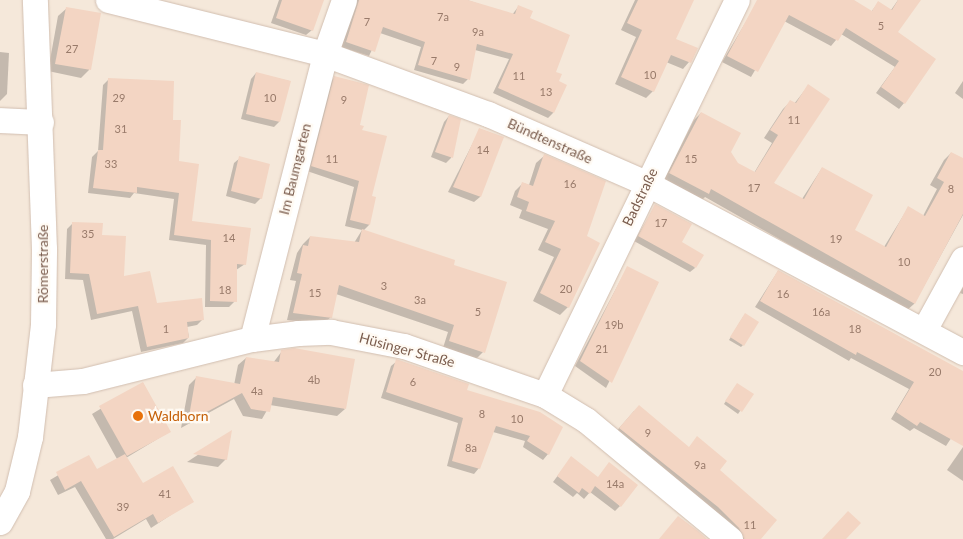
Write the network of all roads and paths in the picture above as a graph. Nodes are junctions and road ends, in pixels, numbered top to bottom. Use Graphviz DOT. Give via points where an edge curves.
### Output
graph roads {
  1 [pos="35,0"];
  2 [pos="108,0"];
  3 [pos="344,0"];
  4 [pos="737,0"];
  5 [pos="324,54"];
  6 [pos="0,120"];
  7 [pos="41,122"];
  8 [pos="646,183"];
  9 [pos="963,258"];
  10 [pos="924,330"];
  11 [pos="252,340"];
  12 [pos="963,352"];
  13 [pos="35,384"];
  14 [pos="544,395"];
  15 [pos="9,493"];
  16 [pos="0,522"];
  17 [pos="730,539"];
  1 -- 7 [label="street, Römerstraße"];
  2 -- 5 [label="street, Bündtenstraße"];
  3 -- 5 [label="street, Im Baumgarten"];
  4 -- 8 [label="street, Badstraße"];
  5 -- 8 [label="street, Bündtenstraße" via="488,114"];
  5 -- 11 [label="street, Im Baumgarten"];
  6 -- 7 [label="street"];
  7 -- 13 [label="street, Römerstraße" via="44,307"];
  8 -- 10 [label="street, Bündtenstraße"];
  8 -- 14 [label="street, Badstraße"];
  9 -- 10 [label="street"];
  10 -- 12 [label="street, Bündtenstraße"];
  11 -- 13 [label="street, Hüsinger Straße" via="83,381"];
  11 -- 14 [label="street, Hüsinger Straße" via="315,332 356,336 444,359"];
  13 -- 15 [label="street, Römerstraße" via="30,437"];
  14 -- 17 [label="street, Hüsinger Straße" via="586,420"];
  15 -- 16 [label="street, Römerstraße"];
}
